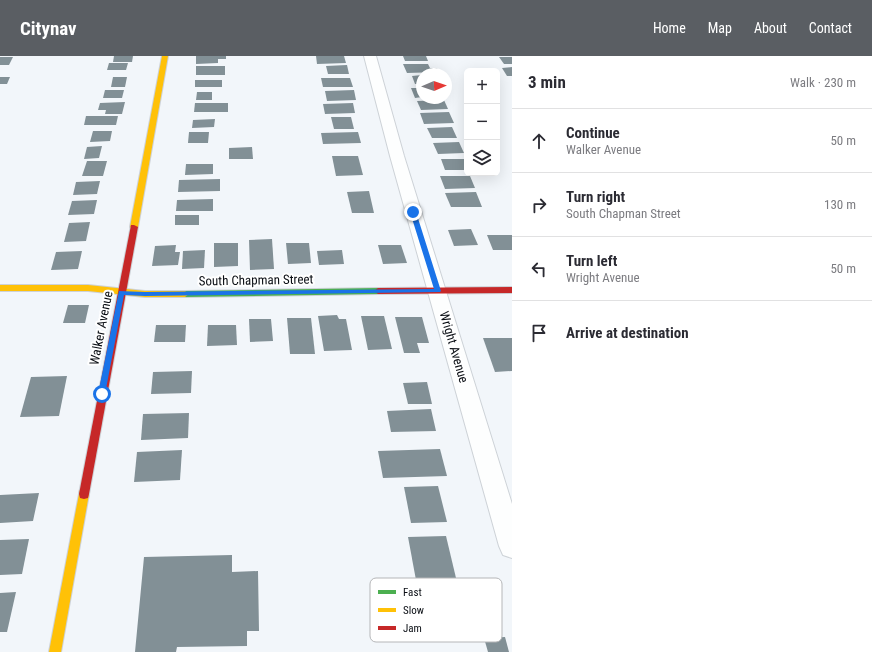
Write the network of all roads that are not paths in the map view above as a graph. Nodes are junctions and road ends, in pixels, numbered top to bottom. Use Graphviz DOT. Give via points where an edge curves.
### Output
graph roads {
  1 [pos="165,56"];
  2 [pos="370,56"];
  3 [pos="0,288"];
  4 [pos="512,290"];
  5 [pos="438,291"];
  6 [pos="121,293"];
  7 [pos="512,546"];
  8 [pos="55,652"];
  1 -- 6 [label="street, Walker Avenue"];
  2 -- 5 [label="street, Wright Avenue"];
  3 -- 6 [label="street, South Chapman Street" via="88,288"];
  4 -- 5 [label="street, South Chapman Street"];
  5 -- 6 [label="street, South Chapman Street"];
  5 -- 7 [label="street, Wright Avenue"];
  6 -- 8 [label="street, Walker Avenue"];
}
